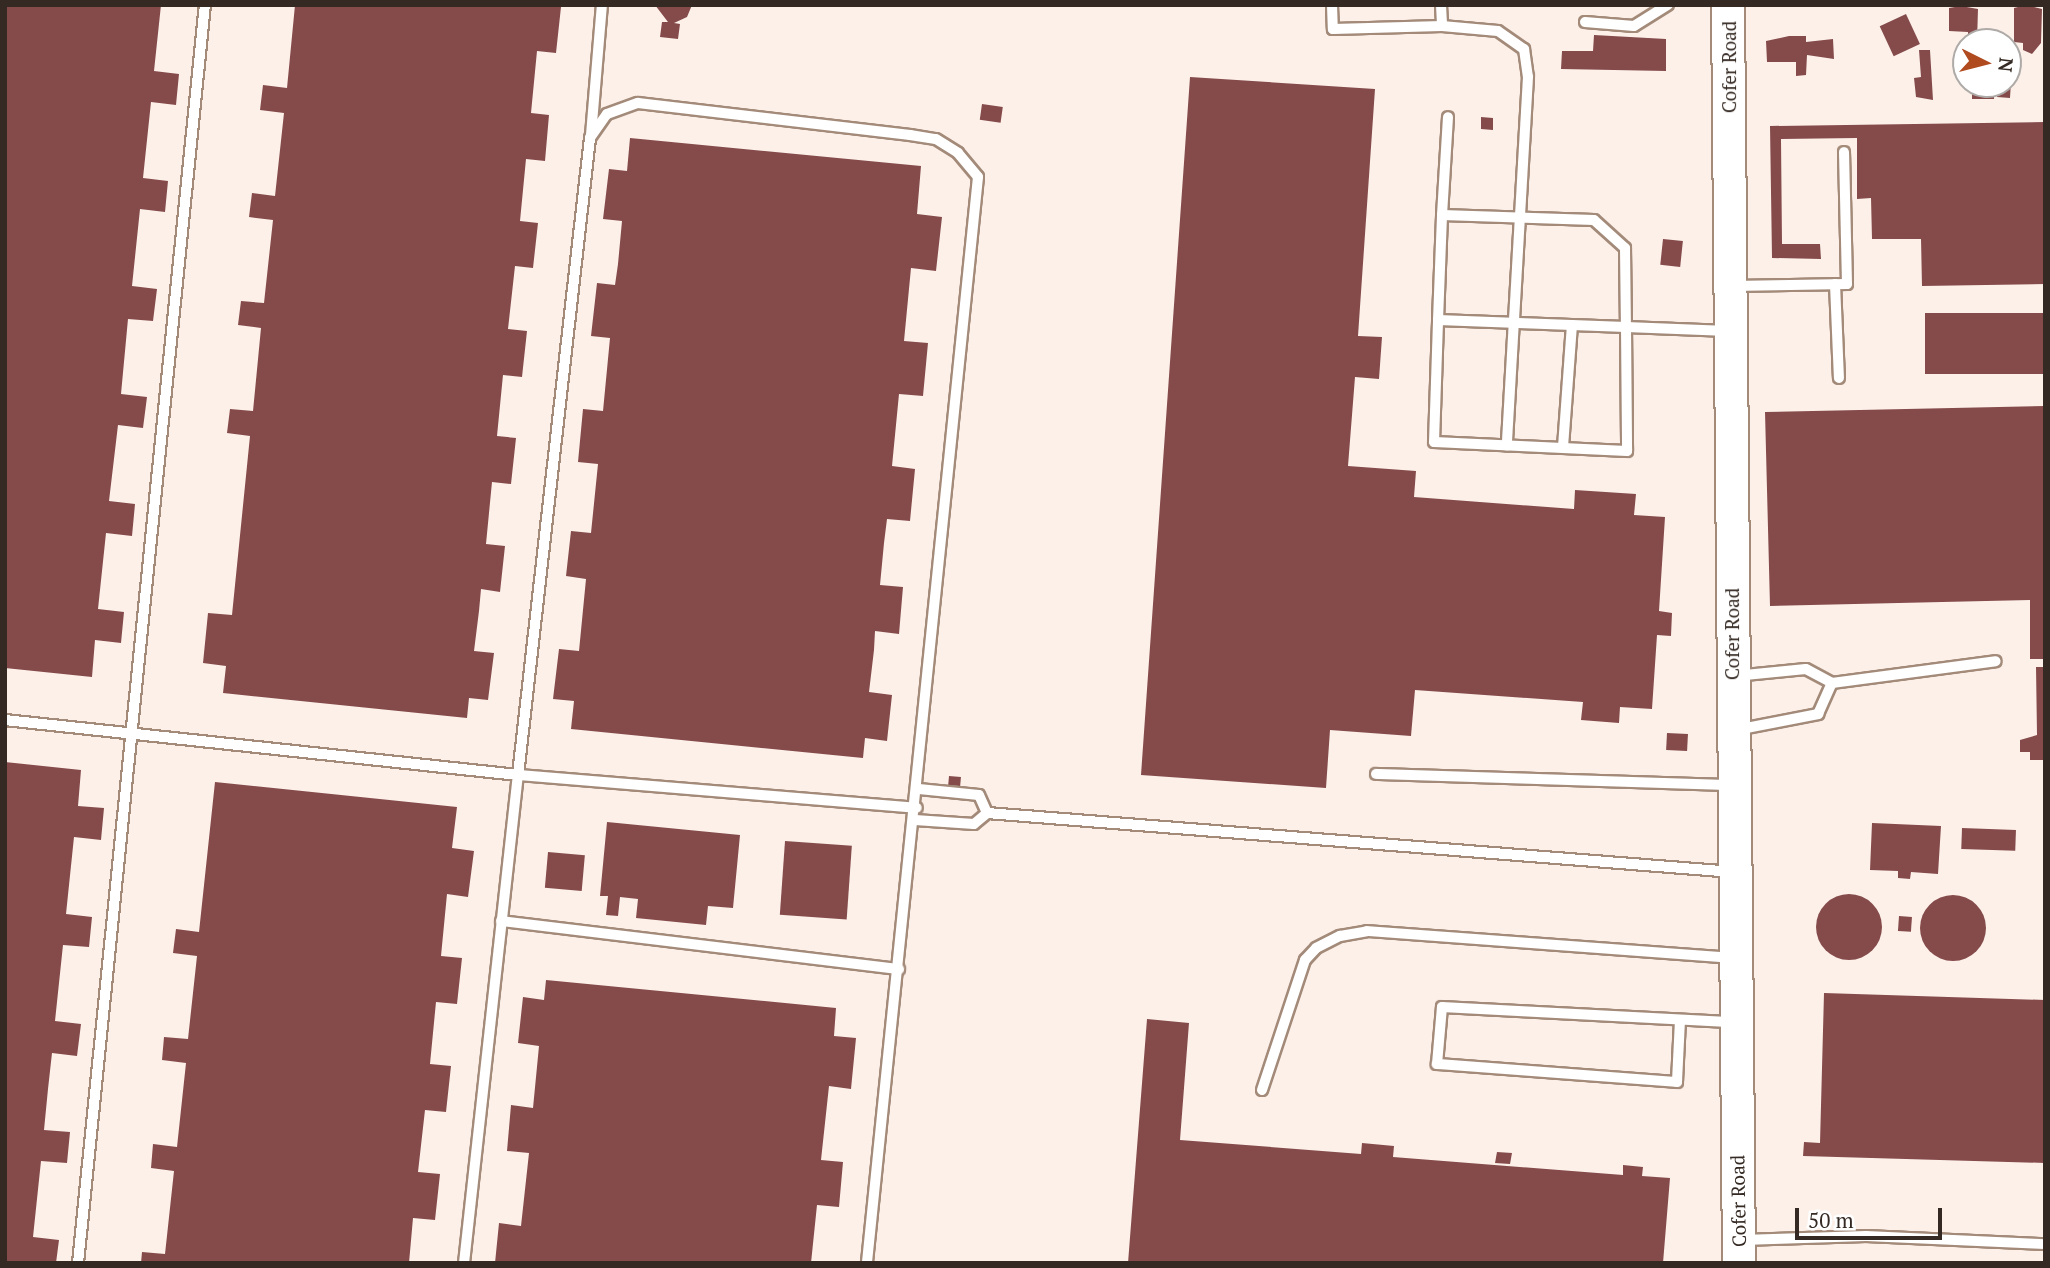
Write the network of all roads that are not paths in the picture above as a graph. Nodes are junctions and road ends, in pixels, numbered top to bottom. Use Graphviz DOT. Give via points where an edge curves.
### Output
graph roads {
  1 [pos="205,5"];
  2 [pos="602,5"];
  3 [pos="1332,5"];
  4 [pos="1441,5"];
  5 [pos="1668,5"];
  6 [pos="1728,5"];
  7 [pos="1585,22"];
  8 [pos="1442,26"];
  9 [pos="1448,117"];
  10 [pos="590,138"];
  11 [pos="1844,152"];
  12 [pos="1442,215"];
  13 [pos="1521,218"];
  14 [pos="1835,285"];
  15 [pos="1730,286"];
  16 [pos="1438,320"];
  17 [pos="1516,323"];
  18 [pos="1572,325"];
  19 [pos="1626,327"];
  20 [pos="1730,331"];
  21 [pos="1839,378"];
  22 [pos="1507,444"];
  23 [pos="1563,447"];
  24 [pos="1996,661"];
  25 [pos="1733,676"];
  26 [pos="1832,683"];
  27 [pos="5,720"];
  28 [pos="1733,730"];
  29 [pos="132,733"];
  30 [pos="1376,774"];
  31 [pos="518,775"];
  32 [pos="1733,785"];
  33 [pos="919,789"];
  34 [pos="917,808"];
  35 [pos="987,813"];
  36 [pos="915,820"];
  37 [pos="1734,872"];
  38 [pos="501,921"];
  39 [pos="1735,959"];
  40 [pos="899,969"];
  41 [pos="1680,1020"];
  42 [pos="1736,1022"];
  43 [pos="1262,1090"];
  44 [pos="2045,1231"];
  45 [pos="2042,1244"];
  46 [pos="1739,1252"];
  47 [pos="78,1263"];
  48 [pos="464,1263"];
  49 [pos="867,1263"];
  1 -- 29 [label="lane"];
  2 -- 10 [label="lane"];
  3 -- 8 [label="lane" via="1333,29"];
  4 -- 8 [label="lane"];
  5 -- 7 [label="lane" via="1634,26"];
  6 -- 15 [label="street, Cofer Road"];
  8 -- 13 [label="lane" via="1498,31 1524,49 1528,78"];
  9 -- 12 [label="lane"];
  10 -- 31 [label="lane"];
  10 -- 33 [label="lane" via="607,114 638,103 936,139 958,153 978,177"];
  11 -- 14 [label="lane" via="1847,284"];
  12 -- 13 [label="lane"];
  12 -- 16 [label="lane"];
  13 -- 17 [label="lane"];
  13 -- 19 [label="lane" via="1594,220 1625,248"];
  14 -- 15 [label="lane"];
  14 -- 21 [label="lane"];
  15 -- 20 [label="street, Cofer Road"];
  16 -- 17 [label="lane"];
  16 -- 22 [label="lane" via="1434,442"];
  17 -- 18 [label="lane"];
  17 -- 22 [label="lane"];
  18 -- 19 [label="lane"];
  18 -- 23 [label="lane"];
  19 -- 20 [label="lane"];
  19 -- 23 [label="lane" via="1627,451"];
  20 -- 25 [label="street, Cofer Road"];
  22 -- 23 [label="lane"];
  24 -- 26 [label="lane"];
  25 -- 26 [label="lane" via="1806,669"];
  25 -- 28 [label="street, Cofer Road"];
  26 -- 28 [label="lane" via="1818,714"];
  27 -- 29 [label="lane"];
  28 -- 32 [label="street, Cofer Road"];
  29 -- 31 [label="lane"];
  29 -- 47 [label="lane"];
  30 -- 32 [label="lane"];
  31 -- 34 [label="lane"];
  31 -- 38 [label="lane"];
  32 -- 37 [label="street, Cofer Road"];
  33 -- 34 [label="lane"];
  33 -- 35 [label="lane" via="979,795"];
  34 -- 36 [label="lane"];
  35 -- 36 [label="lane" via="974,824"];
  35 -- 37 [label="lane"];
  36 -- 40 [label="lane"];
  37 -- 39 [label="street, Cofer Road"];
  38 -- 40 [label="lane"];
  38 -- 48 [label="lane"];
  39 -- 42 [label="street, Cofer Road"];
  39 -- 43 [label="lane" via="1367,931 1340,936 1316,948 1305,960"];
  40 -- 49 [label="lane"];
  41 -- 41 [label="lane" via="1442,1007 1437,1064 1677,1082"];
  41 -- 42 [label="lane"];
  42 -- 46 [label="street, Cofer Road"];
  44 -- 45 [label="lane"];
  45 -- 46 [label="lane" via="1866,1236"];
}
